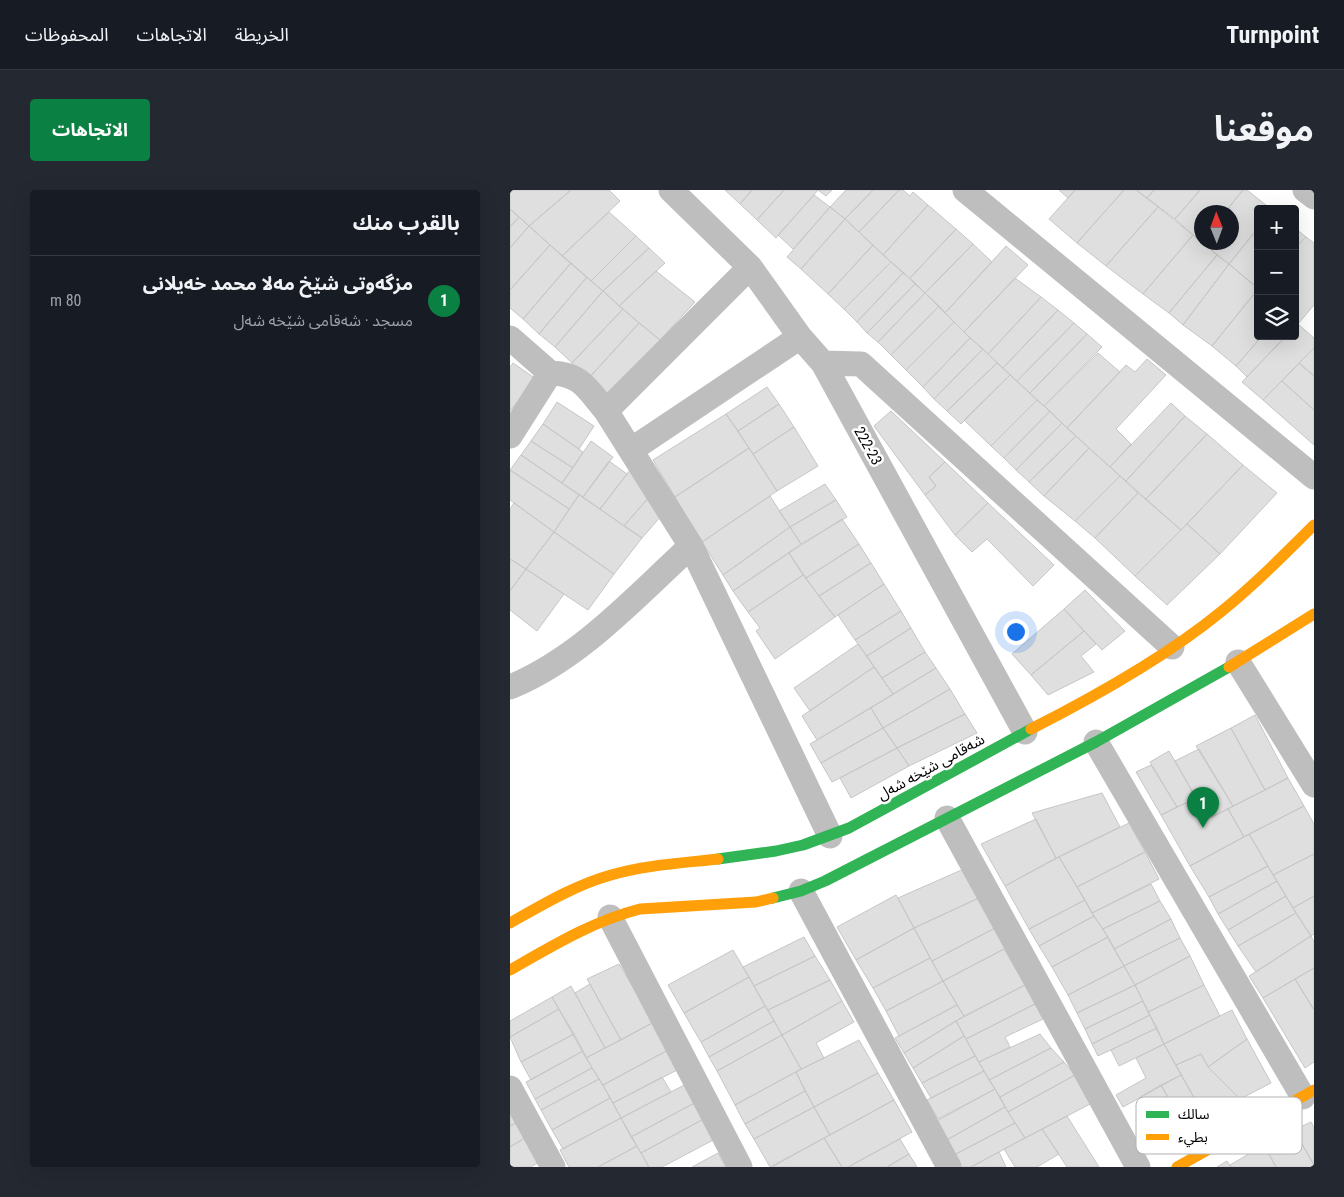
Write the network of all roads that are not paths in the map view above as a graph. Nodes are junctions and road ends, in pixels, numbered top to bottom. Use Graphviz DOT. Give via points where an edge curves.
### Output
graph roads {
  1 [pos="965,190"];
  2 [pos="1305,190"];
  3 [pos="677,192"];
  4 [pos="1314,197"];
  5 [pos="750,267"];
  6 [pos="800,337"];
  7 [pos="510,338"];
  8 [pos="823,363"];
  9 [pos="550,373"];
  10 [pos="606,411"];
  11 [pos="510,436"];
  12 [pos="630,450"];
  13 [pos="1314,477"];
  14 [pos="1314,525"];
  15 [pos="692,546"];
  16 [pos="1314,614"];
  17 [pos="1172,647"];
  18 [pos="1238,662"];
  19 [pos="510,687"];
  20 [pos="1025,732"];
  21 [pos="1096,742"];
  22 [pos="1314,785"];
  23 [pos="947,818"];
  24 [pos="830,836"];
  25 [pos="801,891"];
  26 [pos="610,917"];
  27 [pos="514,924"];
  28 [pos="510,970"];
  29 [pos="510,1088"];
  30 [pos="1308,1093"];
  31 [pos="1200,1154"];
  32 [pos="553,1167"];
  33 [pos="740,1167"];
  34 [pos="949,1167"];
  35 [pos="1138,1167"];
  36 [pos="1177,1167"];
  1 -- 13 [label="street"];
  2 -- 4 [label="street"];
  3 -- 5 [label="street, 222-23"];
  5 -- 6 [label="street, 222-23"];
  5 -- 10 [label="street"];
  6 -- 8 [label="street, 222-23"];
  6 -- 12 [label="street"];
  7 -- 9 [label="street"];
  8 -- 17 [label="street" via="861,364"];
  8 -- 20 [label="street, 222-23"];
  9 -- 10 [label="street" via="564,373 579,379"];
  9 -- 11 [label="street"];
  10 -- 12 [label="street"];
  12 -- 15 [label="street"];
  14 -- 17 [label="street, شەقامی شێخه‌ شه‌ل" via="1221,612"];
  15 -- 19 [label="street" via="585,642 546,670"];
  15 -- 24 [label="street"];
  16 -- 18 [label="street"];
  17 -- 20 [label="street, شەقامی شێخه‌ شه‌ل" via="1076,707"];
  18 -- 21 [label="street"];
  18 -- 22 [label="street"];
  20 -- 24 [label="street, شەقامی شێخه‌ شه‌ل" via="868,819"];
  21 -- 23 [label="street"];
  21 -- 30 [label="street"];
  23 -- 25 [label="street"];
  23 -- 35 [label="street"];
  24 -- 27 [label="street, شەقامی شێخه‌ شه‌ل" via="776,851 605,876 568,890"];
  25 -- 26 [label="street" via="756,902 640,909"];
  25 -- 34 [label="street"];
  26 -- 28 [label="street" via="532,953"];
  26 -- 33 [label="street"];
  29 -- 32 [label="street"];
  31 -- 36 [label="street"];
}
